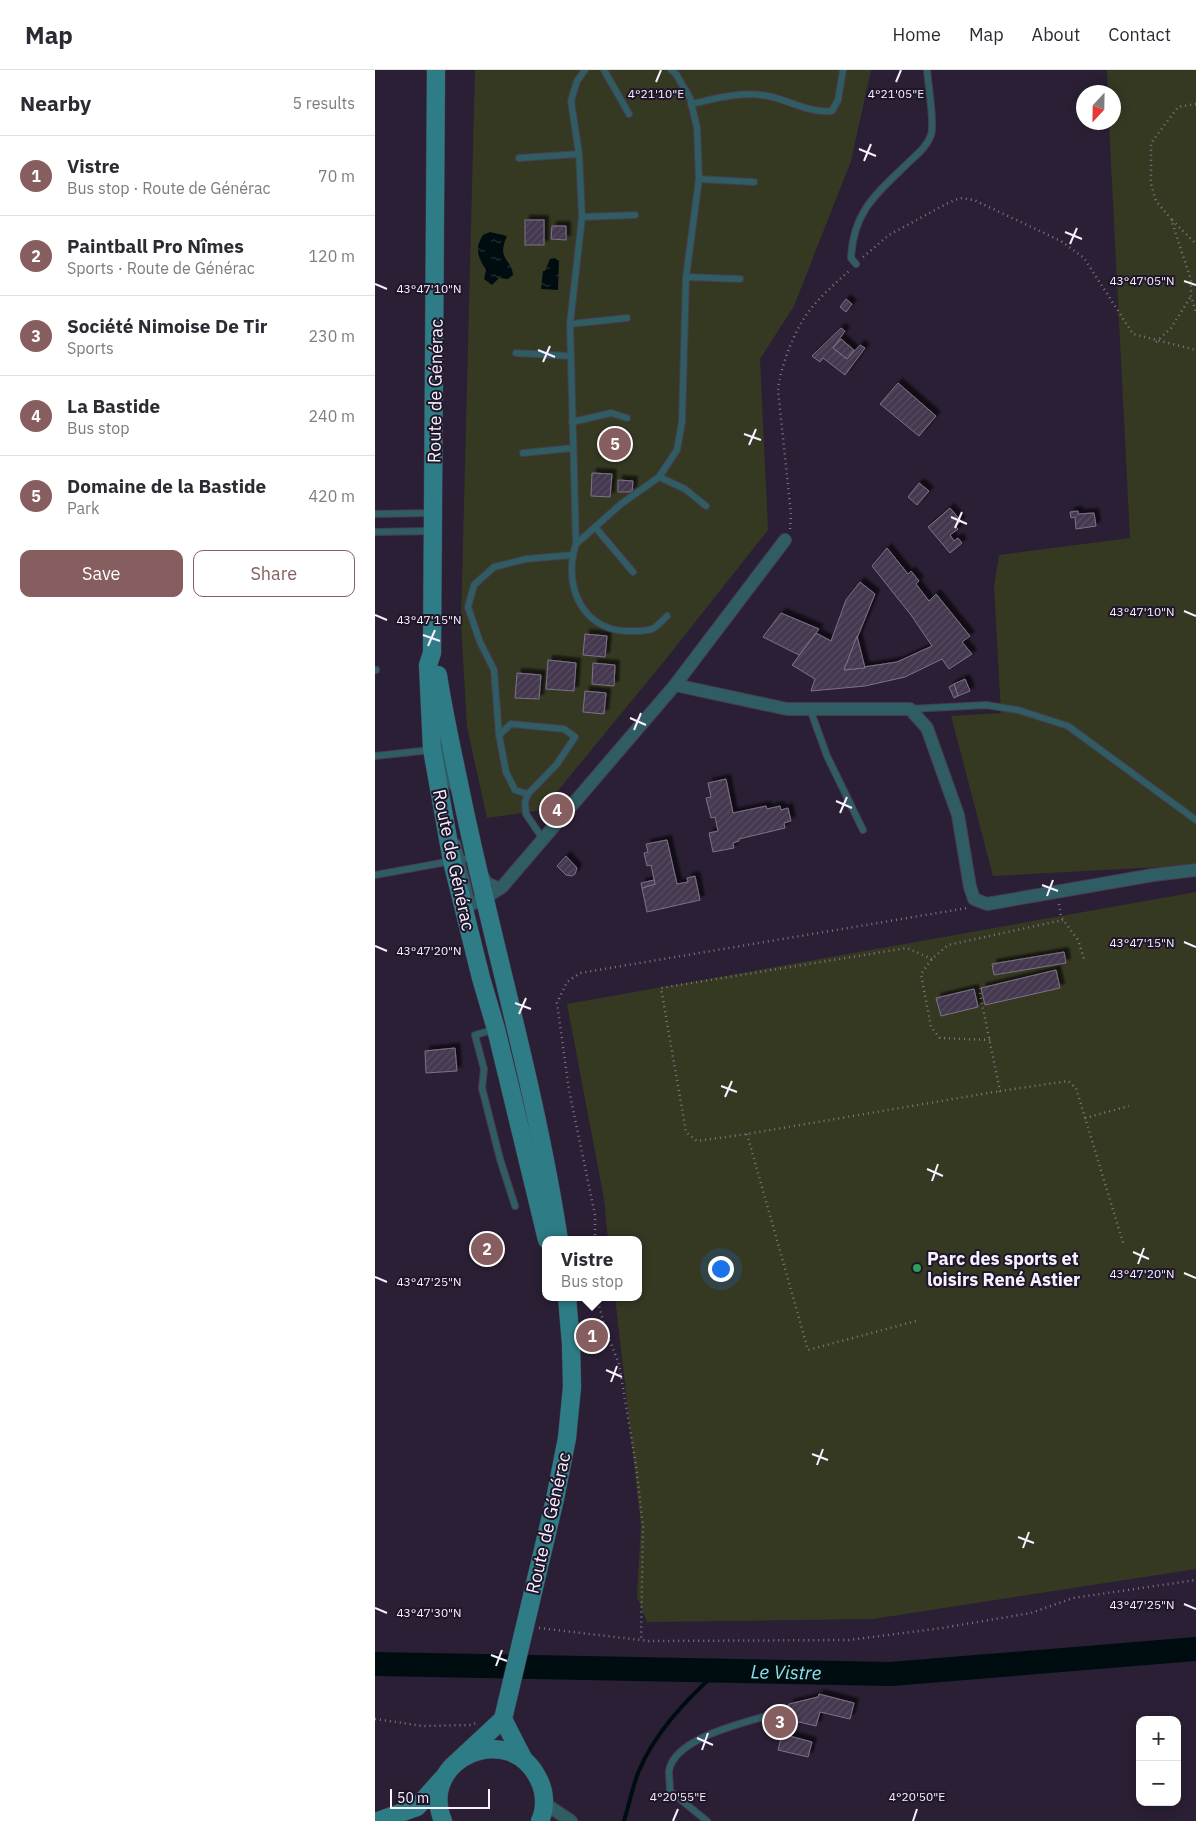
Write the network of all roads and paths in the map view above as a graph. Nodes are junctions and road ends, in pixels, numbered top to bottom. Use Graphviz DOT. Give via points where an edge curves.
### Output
graph roads {
  1 [pos="436,70"];
  2 [pos="585,70"];
  3 [pos="604,70"];
  4 [pos="671,70"];
  5 [pos="843,70"];
  6 [pos="927,70"];
  7 [pos="691,104"];
  8 [pos="1196,104"];
  9 [pos="629,114"];
  10 [pos="579,154"];
  11 [pos="519,158"];
  12 [pos="699,179"];
  13 [pos="754,182"];
  14 [pos="635,215"];
  15 [pos="582,217"];
  16 [pos="1171,219"];
  17 [pos="1196,244"];
  18 [pos="857,264"];
  19 [pos="686,277"];
  20 [pos="740,279"];
  21 [pos="1191,296"];
  22 [pos="1196,312"];
  23 [pos="627,318"];
  24 [pos="570,324"];
  25 [pos="1157,342"];
  26 [pos="1196,350"];
  27 [pos="516,353"];
  28 [pos="570,356"];
  29 [pos="627,418"];
  30 [pos="572,422"];
  31 [pos="573,448"];
  32 [pos="523,453"];
  33 [pos="659,477"];
  34 [pos="706,506"];
  35 [pos="433,513"];
  36 [pos="375,514"];
  37 [pos="595,527"];
  38 [pos="433,531"];
  39 [pos="375,532"];
  40 [pos="785,540"];
  41 [pos="576,544"];
  42 [pos="572,555"];
  43 [pos="633,572"];
  44 [pos="667,616"];
  45 [pos="432,653"];
  46 [pos="675,685"];
  47 [pos="442,705"];
  48 [pos="810,709"];
  49 [pos="911,709"];
  50 [pos="499,735"];
  51 [pos="432,749"];
  52 [pos="375,756"];
  53 [pos="528,794"];
  54 [pos="462,798"];
  55 [pos="1196,820"];
  56 [pos="863,830"];
  57 [pos="543,838"];
  58 [pos="462,859"];
  59 [pos="1196,870"];
  60 [pos="375,875"];
  61 [pos="502,887"];
  62 [pos="1057,893"];
  63 [pos="987,904"];
  64 [pos="476,905"];
  65 [pos="1063,920"];
  66 [pos="480,938"];
  67 [pos="932,959"];
  68 [pos="1085,962"];
  69 [pos="481,978"];
  70 [pos="981,988"];
  71 [pos="506,1027"];
  72 [pos="990,1040"];
  73 [pos="1000,1090"];
  74 [pos="1129,1106"];
  75 [pos="1085,1118"];
  76 [pos="747,1134"];
  77 [pos="515,1206"];
  78 [pos="546,1236"];
  79 [pos="558,1236"];
  80 [pos="595,1236"];
  81 [pos="1124,1246"];
  82 [pos="562,1301"];
  83 [pos="567,1301"];
  84 [pos="598,1301"];
  85 [pos="915,1321"];
  86 [pos="569,1326"];
  87 [pos="1196,1580"];
  88 [pos="523,1632"];
  89 [pos="641,1640"];
  90 [pos="770,1715"];
  91 [pos="375,1719"];
  92 [pos="503,1719"];
  93 [pos="479,1722"];
  94 [pos="460,1759"];
  95 [pos="524,1760"];
  96 [pos="445,1776"];
  97 [pos="544,1803"];
  98 [pos="377,1821"];
  99 [pos="443,1821"];
  100 [pos="540,1821"];
  101 [pos="571,1821"];
  102 [pos="707,1821"];
  1 -- 35 [label="street, Route de Générac"];
  2 -- 10 [label="lane" via="577,81 571,101"];
  3 -- 9 [label="lane"];
  4 -- 7 [label="lane"];
  5 -- 7 [label="lane" via="839,100 831,111 817,112 771,96 736,94"];
  6 -- 18 [label="lane" via="931,133 923,149 872,197 858,219 851,250 851,258"];
  7 -- 12 [label="lane" via="697,128"];
  8 -- 16 [label="path" via="1178,107 1151,143 1151,184 1156,202"];
  10 -- 11 [label="lane"];
  10 -- 15 [label="lane"];
  12 -- 13 [label="lane"];
  12 -- 19 [label="lane"];
  14 -- 15 [label="lane"];
  15 -- 24 [label="lane"];
  16 -- 17 [label="path"];
  16 -- 21 [label="path" via="1191,280"];
  18 -- 25 [label="path" via="889,235 960,198 974,200 1061,241 1083,258 1133,334"];
  18 -- 40 [label="path" via="812,306 780,371 777,390 791,514 791,528"];
  19 -- 20 [label="lane"];
  19 -- 33 [label="lane" via="682,422 677,450"];
  21 -- 22 [label="path"];
  21 -- 25 [label="path" via="1171,328"];
  23 -- 24 [label="lane"];
  24 -- 28 [label="lane"];
  25 -- 26 [label="path"];
  27 -- 28 [label="lane"];
  28 -- 30 [label="lane"];
  29 -- 30 [label="lane" via="611,413"];
  30 -- 31 [label="lane"];
  31 -- 32 [label="lane"];
  31 -- 41 [label="lane"];
  33 -- 34 [label="lane" via="685,489"];
  33 -- 37 [label="lane"];
  35 -- 36 [label="lane"];
  35 -- 38 [label="street, Route de Générac"];
  37 -- 41 [label="lane"];
  37 -- 43 [label="lane"];
  38 -- 39 [label="lane"];
  38 -- 45 [label="street, Route de Générac"];
  40 -- 46 [label="street"];
  41 -- 42 [label="lane"];
  42 -- 44 [label="lane" via="574,590 593,621 613,630 635,631 652,629"];
  42 -- 50 [label="lane" via="526,559 493,568 474,585 468,608 494,670"];
  45 -- 47 [label="street, Route de Générac"];
  45 -- 51 [label="street, Route de Générac" via="428,665"];
  46 -- 48 [label="street" via="787,709"];
  46 -- 57 [label="street"];
  47 -- 54 [label="street, Route de Générac"];
  47 -- 61 [label="lane" via="452,735 479,864 489,881"];
  48 -- 49 [label="street"];
  48 -- 56 [label="lane" via="827,756"];
  49 -- 55 [label="lane" via="986,705 1018,710 1068,726"];
  49 -- 63 [label="street" via="927,728 958,815 974,899"];
  50 -- 53 [label="lane" via="506,772 515,790"];
  50 -- 53 [label="lane" via="511,724 564,728 575,737 557,764"];
  51 -- 52 [label="lane"];
  51 -- 54 [label="lane" via="441,749 449,782"];
  51 -- 58 [label="street, Route de Générac" via="438,786"];
  53 -- 57 [label="lane" via="526,814"];
  54 -- 58 [label="street, Route de Générac"];
  57 -- 61 [label="street"];
  58 -- 60 [label="lane"];
  58 -- 64 [label="street, Route de Générac"];
  58 -- 69 [label="street, Route de Générac"];
  59 -- 62 [label="street"];
  61 -- 64 [label="street"];
  62 -- 63 [label="street"];
  62 -- 65 [label="path"];
  63 -- 80 [label="path" via="580,973 567,982 557,1003 569,1090 595,1215"];
  64 -- 71 [label="street, Route de Générac"];
  65 -- 67 [label="path" via="948,945"];
  65 -- 68 [label="path" via="1079,940"];
  66 -- 69 [label="lane"];
  67 -- 72 [label="path" via="921,974 931,1027 940,1038"];
  67 -- 76 [label="path" via="907,948 661,988 686,1132 697,1140"];
  69 -- 71 [label="street, Route de Générac"];
  70 -- 72 [label="path" via="979,994"];
  71 -- 77 [label="lane" via="475,1035 484,1069 482,1088"];
  71 -- 78 [label="street, Route de Générac"];
  71 -- 79 [label="street, Route de Générac" via="530,1093"];
  72 -- 73 [label="path"];
  73 -- 75 [label="path" via="1067,1081 1076,1088"];
  73 -- 76 [label="path"];
  74 -- 75 [label="path"];
  75 -- 81 [label="path"];
  76 -- 85 [label="path" via="808,1350"];
  82 -- 86 [label="street, Route de Générac"];
  83 -- 86 [label="street, Route de Générac"];
  84 -- 89 [label="path" via="619,1364 636,1465 643,1527"];
  86 -- 88 [label="street, Route de Générac" via="572,1387 567,1438"];
  87 -- 89 [label="path" via="1073,1598 1031,1613 849,1640"];
  88 -- 89 [label="path"];
  88 -- 92 [label="street, Route de Générac"];
  90 -- 102 [label="lane" via="707,1734 679,1753 669,1770 671,1791"];
  91 -- 93 [label="path" via="423,1726"];
  92 -- 94 [label="street"];
  92 -- 95 [label="street"];
  94 -- 95 [label="street" via="475,1751 492,1749 509,1752"];
  94 -- 96 [label="street"];
  95 -- 97 [label="street" via="539,1779"];
  96 -- 98 [label="street" via="417,1807"];
  96 -- 99 [label="street" via="439,1804"];
  97 -- 100 [label="street"];
  97 -- 101 [label="street"];
}
